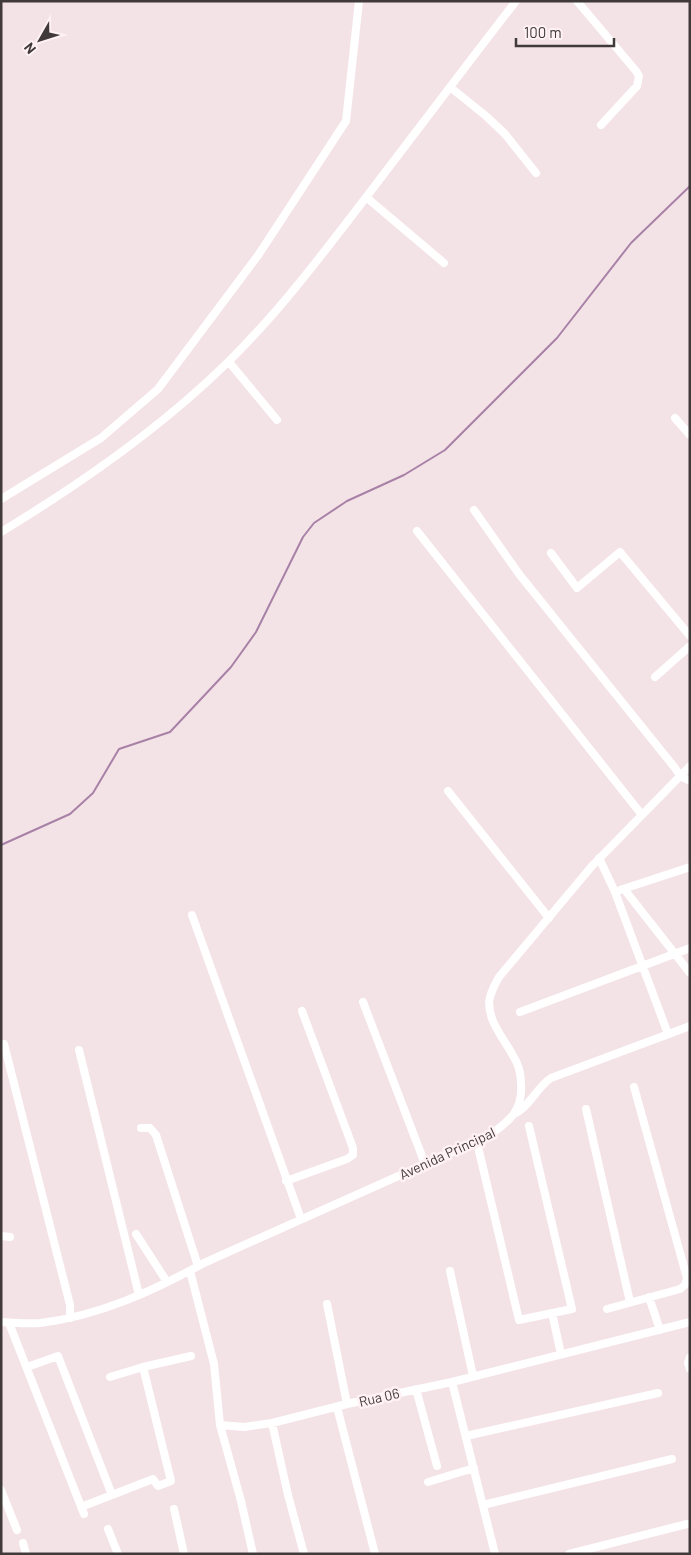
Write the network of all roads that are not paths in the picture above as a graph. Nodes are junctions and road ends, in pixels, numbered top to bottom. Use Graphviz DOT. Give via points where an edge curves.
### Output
graph roads {
  1 [pos="360,1"];
  2 [pos="516,1"];
  3 [pos="577,1"];
  4 [pos="450,87"];
  5 [pos="601,125"];
  6 [pos="536,173"];
  7 [pos="366,197"];
  8 [pos="444,263"];
  9 [pos="228,362"];
  10 [pos="675,418"];
  11 [pos="277,420"];
  12 [pos="690,435"];
  13 [pos="1,499"];
  14 [pos="474,510"];
  15 [pos="417,531"];
  16 [pos="1,532"];
  17 [pos="551,553"];
  18 [pos="690,636"];
  19 [pos="690,646"];
  20 [pos="655,677"];
  21 [pos="690,766"];
  22 [pos="680,776"];
  23 [pos="690,781"];
  24 [pos="448,791"];
  25 [pos="642,815"];
  26 [pos="599,858"];
  27 [pos="690,867"];
  28 [pos="624,889"];
  29 [pos="615,892"];
  30 [pos="192,915"];
  31 [pos="549,918"];
  32 [pos="690,948"];
  33 [pos="675,953"];
  34 [pos="641,966"];
  35 [pos="690,973"];
  36 [pos="362,1002"];
  37 [pos="302,1011"];
  38 [pos="520,1012"];
  39 [pos="690,1026"];
  40 [pos="668,1034"];
  41 [pos="4,1044"];
  42 [pos="79,1050"];
  43 [pos="634,1087"];
  44 [pos="586,1109"];
  45 [pos="515,1113"];
  46 [pos="529,1126"];
  47 [pos="141,1128"];
  48 [pos="479,1151"];
  49 [pos="425,1164"];
  50 [pos="286,1181"];
  51 [pos="301,1219"];
  52 [pos="136,1234"];
  53 [pos="1,1236"];
  54 [pos="10,1237"];
  55 [pos="198,1266"];
  56 [pos="190,1271"];
  57 [pos="450,1271"];
  58 [pos="167,1282"];
  59 [pos="139,1295"];
  60 [pos="649,1297"];
  61 [pos="630,1302"];
  62 [pos="327,1304"];
  63 [pos="607,1309"];
  64 [pos="552,1313"];
  65 [pos="70,1318"];
  66 [pos="5,1322"];
  67 [pos="690,1322"];
  68 [pos="660,1330"];
  69 [pos="561,1354"];
  70 [pos="191,1356"];
  71 [pos="690,1357"];
  72 [pos="27,1367"];
  73 [pos="143,1367"];
  74 [pos="690,1369"];
  75 [pos="473,1376"];
  76 [pos="110,1378"];
  77 [pos="452,1382"];
  78 [pos="416,1389"];
  79 [pos="658,1393"];
  80 [pos="347,1404"];
  81 [pos="337,1407"];
  82 [pos="272,1424"];
  83 [pos="220,1425"];
  84 [pos="466,1436"];
  85 [pos="672,1459"];
  86 [pos="436,1466"];
  87 [pos="474,1468"];
  88 [pos="428,1482"];
  89 [pos="1,1490"];
  90 [pos="112,1495"];
  91 [pos="483,1506"];
  92 [pos="174,1509"];
  93 [pos="687,1524"];
  94 [pos="108,1529"];
  95 [pos="17,1530"];
  96 [pos="23,1543"];
  97 [pos="26,1554"];
  98 [pos="118,1554"];
  99 [pos="184,1554"];
  100 [pos="253,1554"];
  101 [pos="304,1554"];
  102 [pos="375,1554"];
  103 [pos="495,1554"];
  104 [pos="569,1554"];
  1 -- 13 [label="street" via="346,121 259,254 158,388 101,438"];
  2 -- 4 [label="street"];
  3 -- 5 [label="street" via="639,76 637,86"];
  4 -- 6 [label="street" via="504,134"];
  4 -- 7 [label="street"];
  7 -- 8 [label="street"];
  7 -- 9 [label="street" via="299,284"];
  9 -- 11 [label="street"];
  9 -- 16 [label="street" via="136,441 49,503"];
  10 -- 12 [label="street"];
  14 -- 22 [label="street" via="519,574"];
  15 -- 25 [label="street"];
  17 -- 18 [label="street" via="577,588 620,552"];
  19 -- 20 [label="street"];
  21 -- 22 [label="street"];
  22 -- 23 [label="street"];
  22 -- 25 [label="street"];
  24 -- 31 [label="street"];
  25 -- 26 [label="street"];
  26 -- 29 [label="street"];
  26 -- 31 [label="street"];
  27 -- 28 [label="street"];
  28 -- 29 [label="street"];
  28 -- 33 [label="street"];
  29 -- 34 [label="street"];
  30 -- 50 [label="street"];
  31 -- 45 [label="street" via="499,977 489,1001 495,1026 512,1052 521,1076 521,1098"];
  32 -- 33 [label="street"];
  33 -- 34 [label="street"];
  33 -- 35 [label="street"];
  34 -- 38 [label="street"];
  34 -- 40 [label="street"];
  36 -- 49 [label="street"];
  37 -- 50 [label="street" via="353,1155"];
  39 -- 40 [label="street, Avenida Principal"];
  40 -- 45 [label="street, Avenida Principal" via="551,1078 523,1109"];
  41 -- 65 [label="street" via="70,1305"];
  42 -- 59 [label="street"];
  43 -- 60 [label="street" via="687,1278 680,1289"];
  44 -- 61 [label="street"];
  45 -- 49 [label="street, Avenida Principal" via="490,1135"];
  46 -- 64 [label="street" via="572,1309"];
  47 -- 55 [label="street" via="150,1128 156,1135"];
  48 -- 64 [label="street" via="519,1320"];
  49 -- 51 [label="street, Avenida Principal"];
  50 -- 51 [label="street"];
  51 -- 55 [label="street, Avenida Principal"];
  52 -- 58 [label="street"];
  53 -- 54 [label="street"];
  55 -- 56 [label="street, Avenida Principal"];
  56 -- 58 [label="street, Avenida Principal"];
  56 -- 83 [label="street" via="214,1364"];
  57 -- 75 [label="street"];
  58 -- 59 [label="street, Avenida Principal"];
  59 -- 65 [label="street, Avenida Principal" via="91,1314"];
  60 -- 61 [label="street"];
  60 -- 68 [label="street"];
  61 -- 63 [label="street"];
  62 -- 80 [label="street"];
  64 -- 69 [label="street"];
  65 -- 66 [label="street, Avenida Principal" via="37,1323"];
  66 -- 72 [label="street"];
  67 -- 68 [label="street, Rua 06"];
  68 -- 69 [label="street, Rua 06"];
  69 -- 75 [label="street, Rua 06"];
  70 -- 73 [label="street"];
  71 -- 74 [label="street"];
  72 -- 90 [label="street" via="58,1356"];
  72 -- 90 [label="street" via="83,1510"];
  73 -- 76 [label="street"];
  73 -- 90 [label="street" via="171,1481 158,1486 153,1479"];
  75 -- 77 [label="street, Rua 06"];
  77 -- 78 [label="street, Rua 06"];
  77 -- 84 [label="street"];
  78 -- 80 [label="street, Rua 06"];
  78 -- 86 [label="street"];
  79 -- 84 [label="street"];
  80 -- 81 [label="street, Rua 06"];
  81 -- 82 [label="street, Rua 06"];
  81 -- 102 [label="street"];
  82 -- 83 [label="street, Rua 06"];
  82 -- 101 [label="street"];
  83 -- 100 [label="street"];
  84 -- 87 [label="street"];
  85 -- 91 [label="street"];
  87 -- 88 [label="street"];
  87 -- 91 [label="street"];
  89 -- 95 [label="street"];
  91 -- 103 [label="street"];
  92 -- 99 [label="street"];
  93 -- 104 [label="street"];
  94 -- 98 [label="street"];
  96 -- 97 [label="street"];
}
